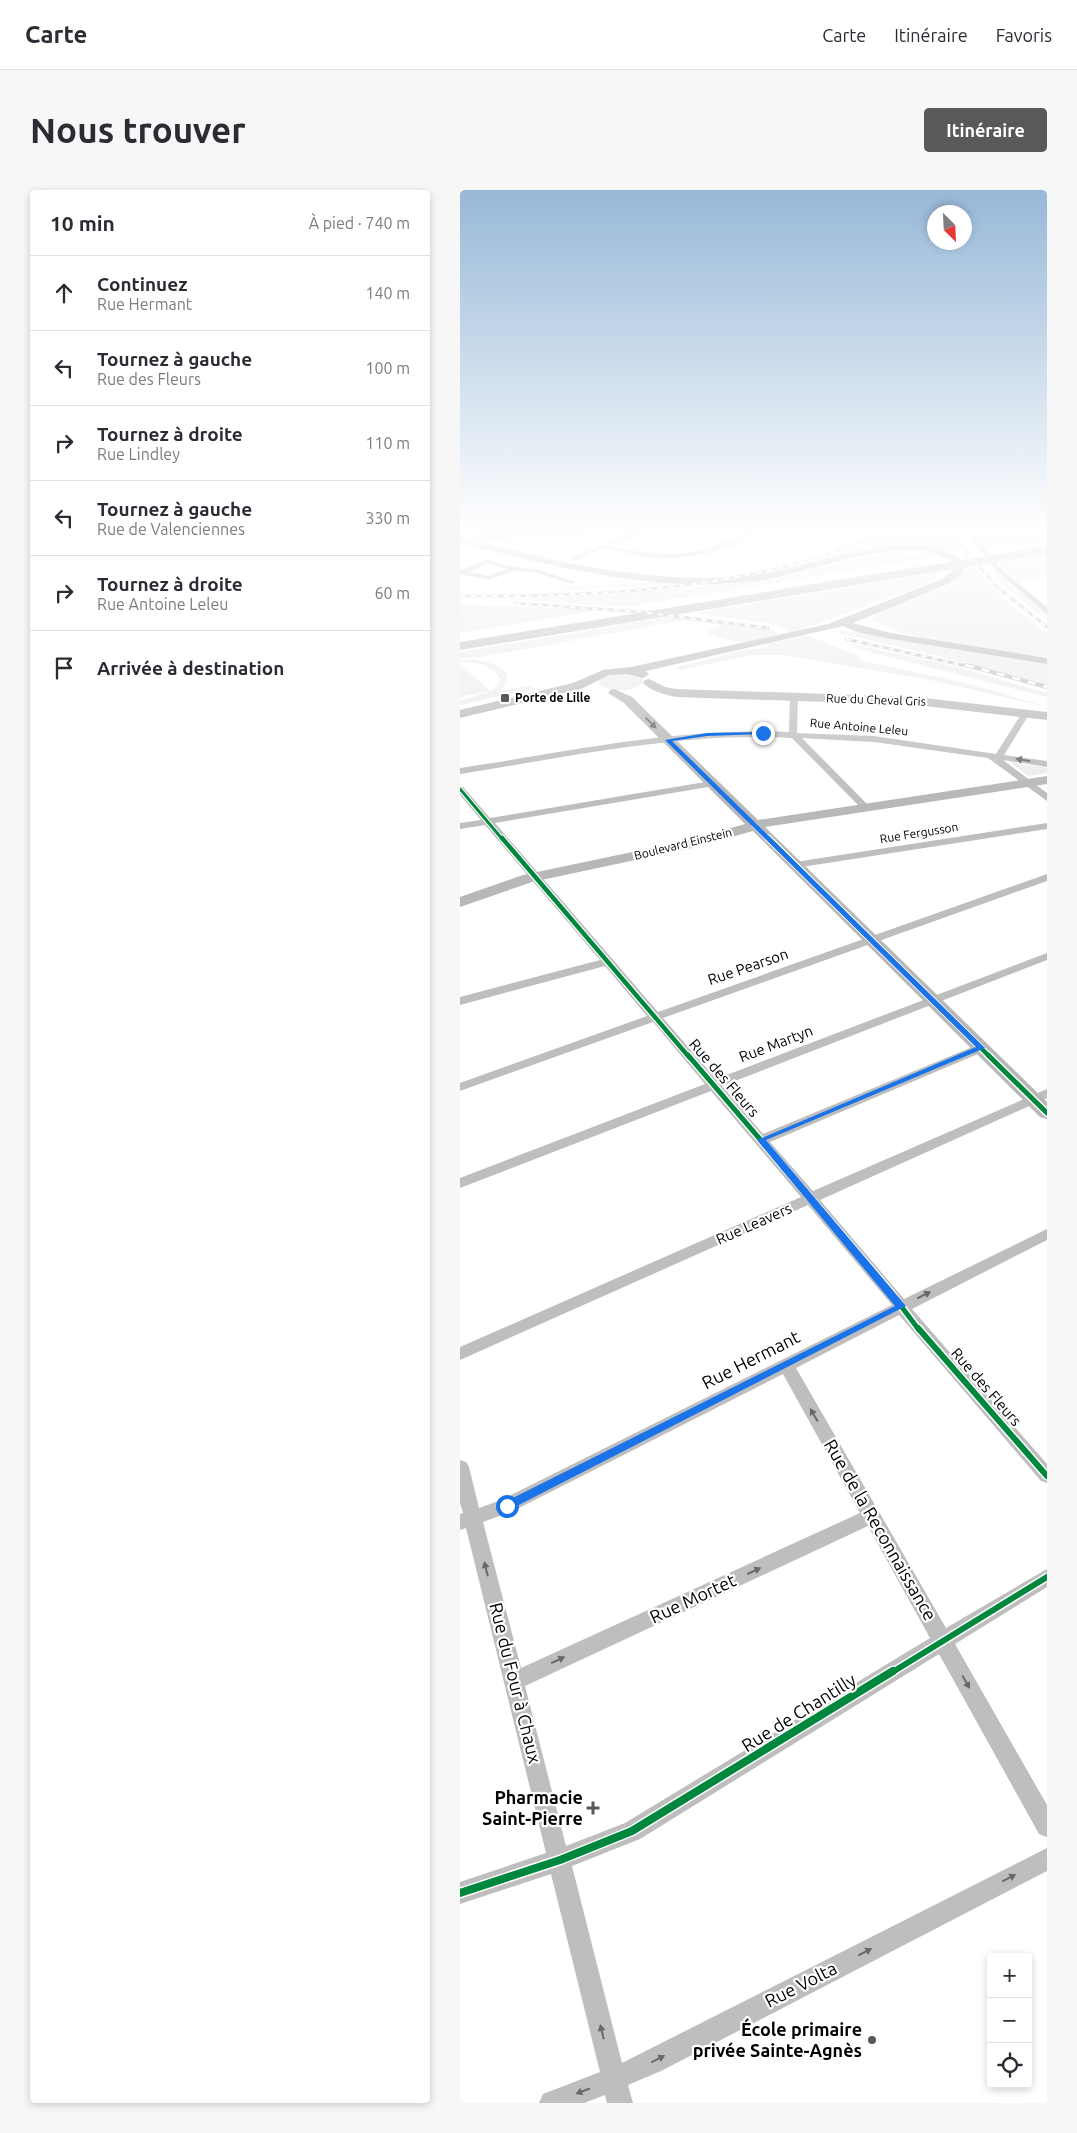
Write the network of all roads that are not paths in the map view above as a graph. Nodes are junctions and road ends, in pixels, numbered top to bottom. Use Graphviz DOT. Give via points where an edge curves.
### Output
graph roads {
  1 [pos="586,618"];
  2 [pos="628,618"];
  3 [pos="847,618"];
  4 [pos="858,618"];
  5 [pos="854,620"];
  6 [pos="841,621"];
  7 [pos="460,639"];
  8 [pos="924,641"];
  9 [pos="460,646"];
  10 [pos="688,660"];
  11 [pos="1047,661"];
  12 [pos="631,671"];
  13 [pos="600,689"];
  14 [pos="640,689"];
  15 [pos="794,697"];
  16 [pos="1026,713"];
  17 [pos="460,714"];
  18 [pos="1047,716"];
  19 [pos="793,734"];
  20 [pos="668,740"];
  21 [pos="988,754"];
  22 [pos="999,756"];
  23 [pos="1047,764"];
  24 [pos="460,771"];
  25 [pos="1047,782"];
  26 [pos="711,784"];
  27 [pos="1029,784"];
  28 [pos="460,789"];
  29 [pos="1047,798"];
  30 [pos="866,808"];
  31 [pos="488,821"];
  32 [pos="754,825"];
  33 [pos="460,826"];
  34 [pos="1047,826"];
  35 [pos="795,865"];
  36 [pos="534,876"];
  37 [pos="1047,877"];
  38 [pos="460,902"];
  39 [pos="873,940"];
  40 [pos="1047,956"];
  41 [pos="608,962"];
  42 [pos="934,1000"];
  43 [pos="460,1001"];
  44 [pos="654,1017"];
  45 [pos="981,1048"];
  46 [pos="714,1086"];
  47 [pos="460,1087"];
  48 [pos="1040,1096"];
  49 [pos="1047,1113"];
  50 [pos="761,1140"];
  51 [pos="460,1183"];
  52 [pos="810,1198"];
  53 [pos="1047,1234"];
  54 [pos="902,1306"];
  55 [pos="460,1354"];
  56 [pos="786,1365"];
  57 [pos="460,1467"];
  58 [pos="1047,1476"];
  59 [pos="872,1516"];
  60 [pos="466,1520"];
  61 [pos="1047,1577"];
  62 [pos="942,1640"];
  63 [pos="514,1681"];
  64 [pos="1047,1826"];
  65 [pos="1047,1859"];
  66 [pos="560,1860"];
  67 [pos="460,1893"];
  68 [pos="617,2091"];
  69 [pos="552,2103"];
  1 -- 7 [label="highway"];
  2 -- 9 [label="highway"];
  3 -- 6 [label="main road"];
  4 -- 5 [label="main road"];
  5 -- 6 [label="main road"];
  5 -- 8 [label="main road"];
  6 -- 8 [label="main road" via="876,633"];
  6 -- 10 [label="main road"];
  8 -- 11 [label="main road"];
  10 -- 12 [label="main road"];
  10 -- 14 [label="main road" via="660,668"];
  12 -- 13 [label="main road" via="607,672"];
  12 -- 14 [label="main road"];
  13 -- 14 [label="main road"];
  13 -- 17 [label="main road" via="536,696"];
  13 -- 20 [label="main road, one-way" via="628,700"];
  14 -- 15 [label="main road, Rue du Cheval Gris" via="666,696"];
  15 -- 16 [label="main road, Rue du Cheval Gris" via="916,701"];
  15 -- 19 [label="street"];
  16 -- 18 [label="main road, Rue du Cheval Gris"];
  16 -- 22 [label="street"];
  19 -- 20 [label="street, Rue Antoine Leleu" via="736,733"];
  19 -- 21 [label="street, Rue Antoine Leleu" via="874,739"];
  19 -- 30 [label="street"];
  20 -- 24 [label="street, Rue Antoine Leleu"];
  20 -- 26 [label="main road"];
  21 -- 22 [label="street, Rue Antoine Leleu"];
  21 -- 27 [label="street"];
  23 -- 22 [label="street, Rue Antoine Leleu, one-way"];
  25 -- 27 [label="main road, Boulevard Einstein"];
  26 -- 31 [label="street"];
  26 -- 32 [label="main road"];
  27 -- 29 [label="street"];
  27 -- 30 [label="main road, Boulevard Einstein"];
  28 -- 31 [label="street, Rue des Fleurs"];
  30 -- 32 [label="main road, Boulevard Einstein"];
  31 -- 33 [label="street"];
  31 -- 36 [label="street, Rue des Fleurs"];
  32 -- 35 [label="main road"];
  32 -- 36 [label="main road, Boulevard Einstein" via="692,844"];
  34 -- 35 [label="street, Rue Fergusson"];
  35 -- 39 [label="main road"];
  36 -- 38 [label="main road, Boulevard Einstein"];
  36 -- 41 [label="street, Rue des Fleurs"];
  37 -- 39 [label="street, Rue Pearson"];
  39 -- 42 [label="main road"];
  39 -- 44 [label="street, Rue Pearson"];
  40 -- 42 [label="street, Rue Martyn"];
  41 -- 43 [label="street"];
  41 -- 44 [label="street, Rue des Fleurs"];
  42 -- 45 [label="main road"];
  42 -- 46 [label="street, Rue Martyn"];
  44 -- 46 [label="street, Rue des Fleurs"];
  44 -- 47 [label="street, Rue Pearson"];
  45 -- 48 [label="main road"];
  45 -- 50 [label="street"];
  46 -- 50 [label="street, Rue des Fleurs"];
  46 -- 51 [label="street, Rue Martyn"];
  48 -- 49 [label="main road"];
  48 -- 52 [label="street, Rue Leavers"];
  50 -- 52 [label="street, Rue des Fleurs"];
  52 -- 54 [label="street, Rue des Fleurs"];
  52 -- 55 [label="street, Rue Leavers"];
  54 -- 53 [label="street, Rue Hermant, one-way"];
  54 -- 56 [label="street, Rue Hermant"];
  54 -- 58 [label="street, Rue des Fleurs" via="918,1329"];
  59 -- 56 [label="street, Rue de la Reconnaissance, one-way"];
  56 -- 60 [label="street, Rue Hermant" via="507,1506"];
  57 -- 60 [label="street, Rue du Four à Chaux"];
  59 -- 62 [label="street, Rue de la Reconnaissance"];
  63 -- 59 [label="street, Rue Mortet, one-way"];
  63 -- 60 [label="street, Rue du Four à Chaux, one-way"];
  61 -- 62 [label="street, Rue de Chantilly"];
  62 -- 64 [label="street, Rue de la Reconnaissance, one-way"];
  62 -- 66 [label="street, Rue de Chantilly" via="650,1820 616,1838"];
  63 -- 66 [label="street, Rue du Four à Chaux"];
  68 -- 65 [label="street, Rue Volta, one-way"];
  66 -- 67 [label="street, Rue de Chantilly"];
  68 -- 66 [label="street, Rue du Four à Chaux, one-way"];
  68 -- 69 [label="street, Rue Volta, one-way"];
}
